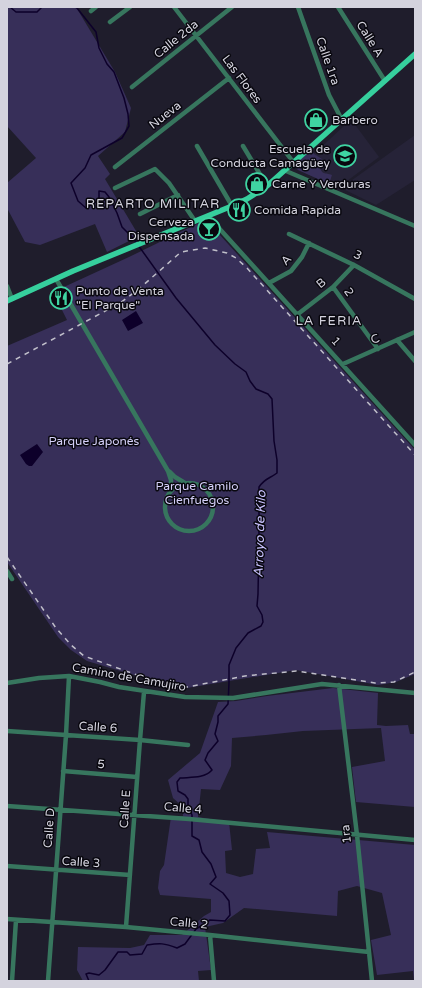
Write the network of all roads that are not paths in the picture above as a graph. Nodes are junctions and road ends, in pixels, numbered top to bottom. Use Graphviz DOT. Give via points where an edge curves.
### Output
graph roads {
  1 [pos="96,7"];
  2 [pos="130,7"];
  3 [pos="174,7"];
  4 [pos="232,7"];
  5 [pos="298,7"];
  6 [pos="338,7"];
  7 [pos="91,10"];
  8 [pos="110,22"];
  9 [pos="196,36"];
  10 [pos="415,54"];
  11 [pos="228,78"];
  12 [pos="385,81"];
  13 [pos="132,87"];
  14 [pos="342,120"];
  15 [pos="197,146"];
  16 [pos="243,146"];
  17 [pos="294,163"];
  18 [pos="115,167"];
  19 [pos="286,171"];
  20 [pos="267,186"];
  21 [pos="115,188"];
  22 [pos="178,195"];
  23 [pos="232,206"];
  24 [pos="140,214"];
  25 [pos="208,216"];
  26 [pos="195,221"];
  27 [pos="415,226"];
  28 [pos="289,234"];
  29 [pos="309,243"];
  30 [pos="354,265"];
  31 [pos="56,279"];
  32 [pos="269,283"];
  33 [pos="7,286"];
  34 [pos="333,286"];
  35 [pos="415,299"];
  36 [pos="10,300"];
  37 [pos="298,314"];
  38 [pos="415,332"];
  39 [pos="397,340"];
  40 [pos="378,349"];
  41 [pos="415,361"];
  42 [pos="343,364"];
  43 [pos="415,445"];
  44 [pos="168,471"];
  45 [pos="185,483"];
  46 [pos="171,490"];
  47 [pos="7,571"];
  48 [pos="12,579"];
  49 [pos="69,676"];
  50 [pos="7,683"];
  51 [pos="339,686"];
  52 [pos="144,692"];
  53 [pos="415,693"];
  54 [pos="7,731"];
  55 [pos="66,735"];
  56 [pos="140,740"];
  57 [pos="188,745"];
  58 [pos="63,771"];
  59 [pos="137,777"];
  60 [pos="7,806"];
  61 [pos="60,809"];
  62 [pos="134,814"];
  63 [pos="357,835"];
  64 [pos="415,840"];
  65 [pos="7,866"];
  66 [pos="56,870"];
  67 [pos="130,875"];
  68 [pos="7,919"];
  69 [pos="16,920"];
  70 [pos="52,923"];
  71 [pos="126,927"];
  72 [pos="210,935"];
  73 [pos="369,952"];
  74 [pos="12,981"];
  75 [pos="48,981"];
  76 [pos="214,981"];
  77 [pos="372,981"];
  1 -- 7 [label="street"];
  2 -- 8 [label="street"];
  3 -- 9 [label="street, Las Flores"];
  4 -- 9 [label="street, Calle 2da"];
  5 -- 14 [label="street, Calle 1ra" via="329,95"];
  6 -- 12 [label="street, Calle A"];
  9 -- 11 [label="street, Las Flores"];
  9 -- 13 [label="street, Calle 2da"];
  10 -- 12 [label="main road"];
  11 -- 17 [label="street, Las Flores"];
  11 -- 18 [label="street, Nueva"];
  12 -- 14 [label="main road"];
  14 -- 17 [label="main road"];
  15 -- 23 [label="street"];
  16 -- 20 [label="street"];
  17 -- 19 [label="main road"];
  19 -- 20 [label="main road"];
  19 -- 27 [label="street"];
  20 -- 23 [label="main road"];
  21 -- 22 [label="street" via="155,169"];
  22 -- 24 [label="street"];
  22 -- 26 [label="street"];
  23 -- 25 [label="main road"];
  25 -- 26 [label="main road"];
  25 -- 32 [label="street, 1"];
  26 -- 31 [label="main road"];
  28 -- 29 [label="street, 3"];
  29 -- 30 [label="street, 3"];
  29 -- 32 [label="street, A" via="291,271"];
  30 -- 34 [label="street, B"];
  30 -- 35 [label="street, 3"];
  31 -- 36 [label="main road"];
  31 -- 44 [label="street"];
  32 -- 37 [label="street, 1"];
  33 -- 36 [label="street"];
  34 -- 37 [label="street, B"];
  34 -- 40 [label="street, 2"];
  37 -- 42 [label="street, 1"];
  38 -- 39 [label="street, C"];
  39 -- 40 [label="street, C"];
  39 -- 41 [label="street"];
  40 -- 42 [label="street, C"];
  42 -- 43 [label="street, 1"];
  44 -- 45 [label="street"];
  44 -- 46 [label="street"];
  45 -- 46 [label="street"];
  45 -- 46 [label="street" via="199,486 210,496 212,512 204,525 197,529 181,530 169,520 165,505"];
  47 -- 48 [label="street"];
  49 -- 50 [label="street, Camino de Camujiro"];
  49 -- 52 [label="street, Camino de Camujiro"];
  49 -- 55 [label="street, Calle D"];
  51 -- 52 [label="street, Camino de Camujiro" via="322,684 233,698 185,697"];
  51 -- 53 [label="street, Camino de Camujiro"];
  51 -- 63 [label="street, 1ra"];
  52 -- 56 [label="street, Calle E"];
  54 -- 55 [label="street, Calle 6"];
  55 -- 56 [label="street, Calle 6"];
  55 -- 58 [label="street, Calle D"];
  56 -- 57 [label="street, Calle 6"];
  56 -- 59 [label="street, Calle E"];
  58 -- 59 [label="street, 5"];
  58 -- 61 [label="street, Calle D"];
  59 -- 62 [label="street, Calle E"];
  60 -- 61 [label="street, Calle 4"];
  61 -- 62 [label="street, Calle 4"];
  61 -- 66 [label="street, Calle D"];
  62 -- 63 [label="street, Calle 4"];
  62 -- 67 [label="street, Calle E"];
  63 -- 64 [label="street"];
  63 -- 73 [label="street, 1ra"];
  65 -- 66 [label="street, Calle 3"];
  66 -- 67 [label="street, Calle 3"];
  66 -- 70 [label="street, Calle D"];
  67 -- 71 [label="street, Calle E"];
  68 -- 69 [label="street, Calle 2"];
  69 -- 70 [label="street, Calle 2"];
  69 -- 74 [label="street"];
  70 -- 71 [label="street, Calle 2"];
  70 -- 75 [label="street, Calle D"];
  71 -- 72 [label="street, Calle 2"];
  72 -- 73 [label="street, Calle 2"];
  72 -- 76 [label="street"];
  73 -- 77 [label="street, 1ra"];
}
